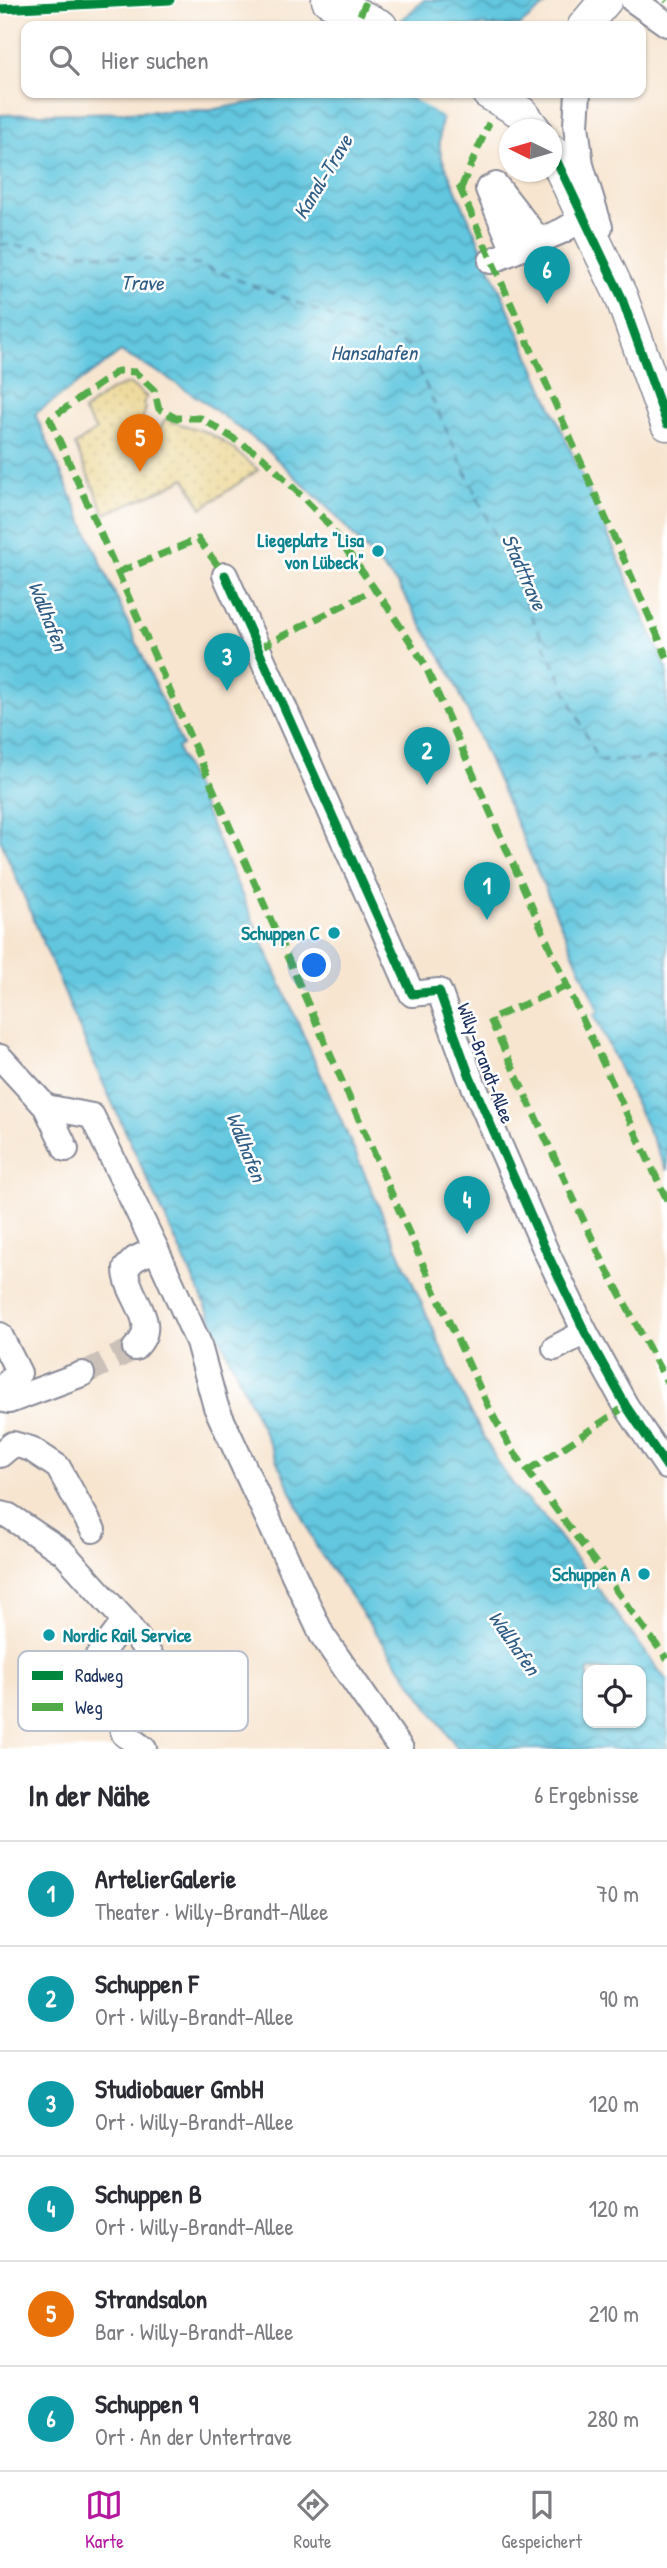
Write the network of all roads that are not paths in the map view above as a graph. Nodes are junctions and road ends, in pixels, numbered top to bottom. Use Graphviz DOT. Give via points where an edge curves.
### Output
graph roads {
  1 [pos="328,0"];
  2 [pos="638,4"];
  3 [pos="371,21"];
  4 [pos="667,24"];
  5 [pos="499,98"];
  6 [pos="578,98"];
  7 [pos="530,112"];
  8 [pos="562,173"];
  9 [pos="584,218"];
  10 [pos="538,240"];
  11 [pos="600,248"];
  12 [pos="514,250"];
  13 [pos="491,261"];
  14 [pos="667,424"];
  15 [pos="225,575"];
  16 [pos="0,1057"];
  17 [pos="46,1107"];
  18 [pos="66,1149"];
  19 [pos="156,1249"];
  20 [pos="585,1332"];
  21 [pos="0,1335"];
  22 [pos="135,1348"];
  23 [pos="555,1348"];
  24 [pos="82,1374"];
  25 [pos="0,1389"];
  26 [pos="0,1399"];
  27 [pos="0,1455"];
  28 [pos="667,1467"];
  29 [pos="0,1514"];
  30 [pos="93,1530"];
  31 [pos="125,1621"];
  32 [pos="102,1651"];
  33 [pos="147,1651"];
  34 [pos="123,1731"];
  35 [pos="144,1749"];
  36 [pos="401,1749"];
  1 -- 3 [label="main road"];
  2 -- 4 [label="street"];
  5 -- 7 [label="main road"];
  6 -- 11 [label="street" via="577,174 600,225"];
  8 -- 9 [label="main road"];
  9 -- 10 [label="street"];
  9 -- 11 [label="main road"];
  10 -- 12 [label="street"];
  10 -- 12 [label="street" via="496,185 488,189"];
  11 -- 14 [label="main road"];
  12 -- 13 [label="street"];
  15 -- 20 [label="street, Willy-Brandt-Allee" via="412,993 439,991 470,1077"];
  16 -- 17 [label="street"];
  17 -- 18 [label="street"];
  17 -- 19 [label="street" via="92,1116"];
  19 -- 22 [label="street" via="126,1268 125,1278 147,1330"];
  19 -- 36 [label="street" via="198,1342 216,1407 322,1635"];
  20 -- 23 [label="street"];
  20 -- 28 [label="street, Willy-Brandt-Allee"];
  21 -- 25 [label="street" via="19,1373"];
  24 -- 26 [label="street" via="9,1401"];
  27 -- 30 [label="street" via="13,1444 31,1449 58,1467"];
  29 -- 31 [label="street" via="63,1552"];
  31 -- 32 [label="street"];
  31 -- 33 [label="street"];
  34 -- 35 [label="street"];
}
